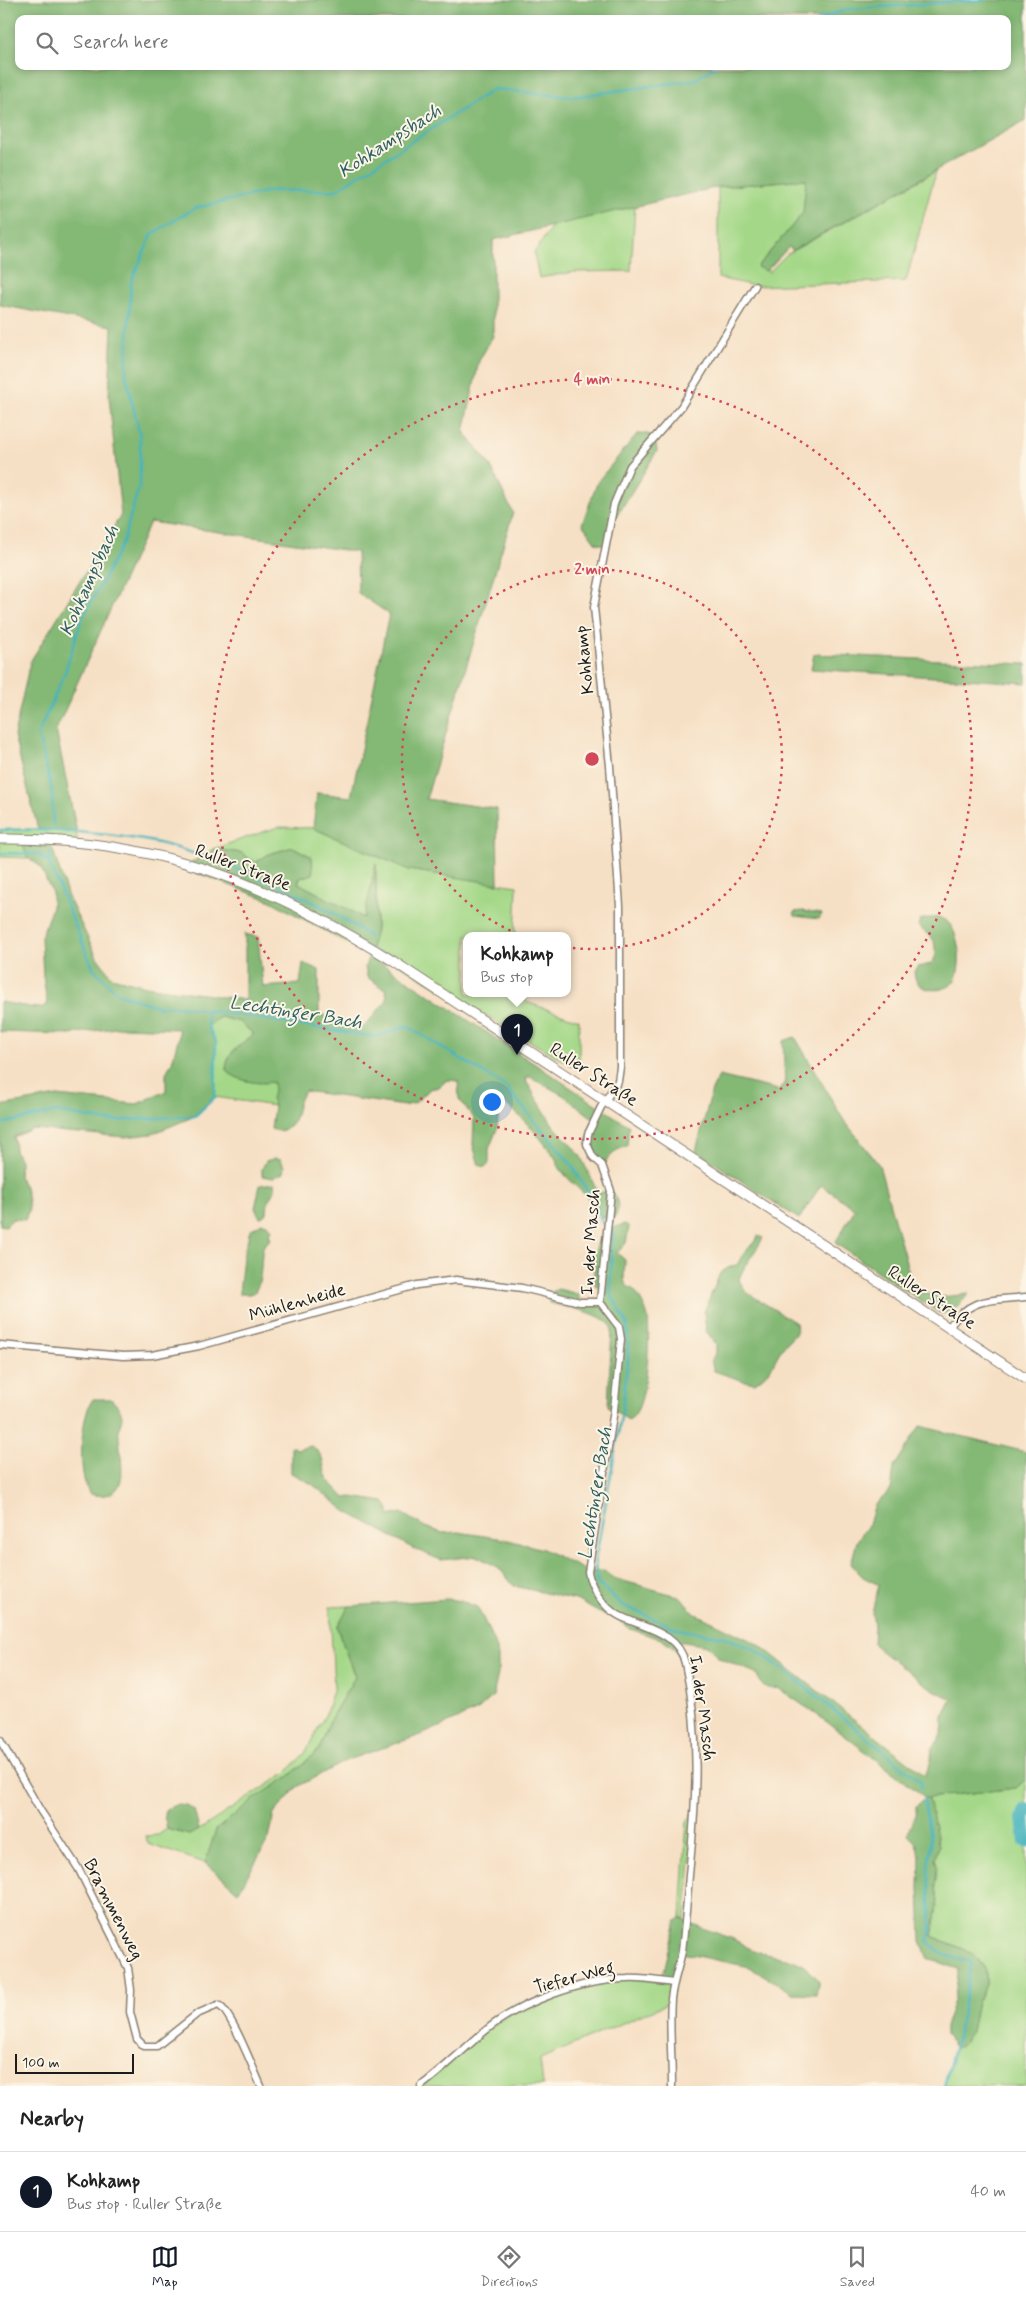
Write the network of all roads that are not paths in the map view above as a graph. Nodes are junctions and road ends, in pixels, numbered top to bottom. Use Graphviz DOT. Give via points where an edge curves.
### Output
graph roads {
  1 [pos="755,286"];
  2 [pos="0,839"];
  3 [pos="606,1101"];
  4 [pos="1026,1297"];
  5 [pos="600,1302"];
  6 [pos="948,1328"];
  7 [pos="0,1345"];
  8 [pos="1026,1379"];
  9 [pos="0,1740"];
  10 [pos="673,1983"];
  11 [pos="261,2086"];
  12 [pos="421,2086"];
  13 [pos="672,2086"];
  1 -- 3 [label="street, Kohkamp" via="681,407 630,466 614,504 595,598 620,906 620,1066 618,1081"];
  2 -- 3 [label="main road, Ruller Straße" via="77,842 157,855 218,872 278,896 372,948"];
  3 -- 5 [label="street, In der Masch" via="591,1126 587,1144 602,1166 611,1191"];
  3 -- 6 [label="main road, Ruller Straße"];
  4 -- 6 [label="street" via="967,1307"];
  5 -- 7 [label="street, Mühlenheide" via="580,1302 522,1288 456,1280 365,1298 199,1346 152,1355 123,1356"];
  5 -- 10 [label="street, In der Masch" via="619,1327 621,1339 614,1410 588,1572 590,1582 616,1614 662,1634 680,1649 685,1662 697,1744 696,1810 682,1944"];
  6 -- 8 [label="main road, Ruller Straße"];
  9 -- 11 [label="street, Brammenweg" via="78,1868 128,1968 132,1990 130,2012 137,2039 144,2046 157,2046 197,2014 218,2005 232,2021"];
  10 -- 12 [label="street, Tiefer Weg" via="626,1978 558,1992 521,2007 486,2030"];
  10 -- 13 [label="street, In der Masch"];
}
